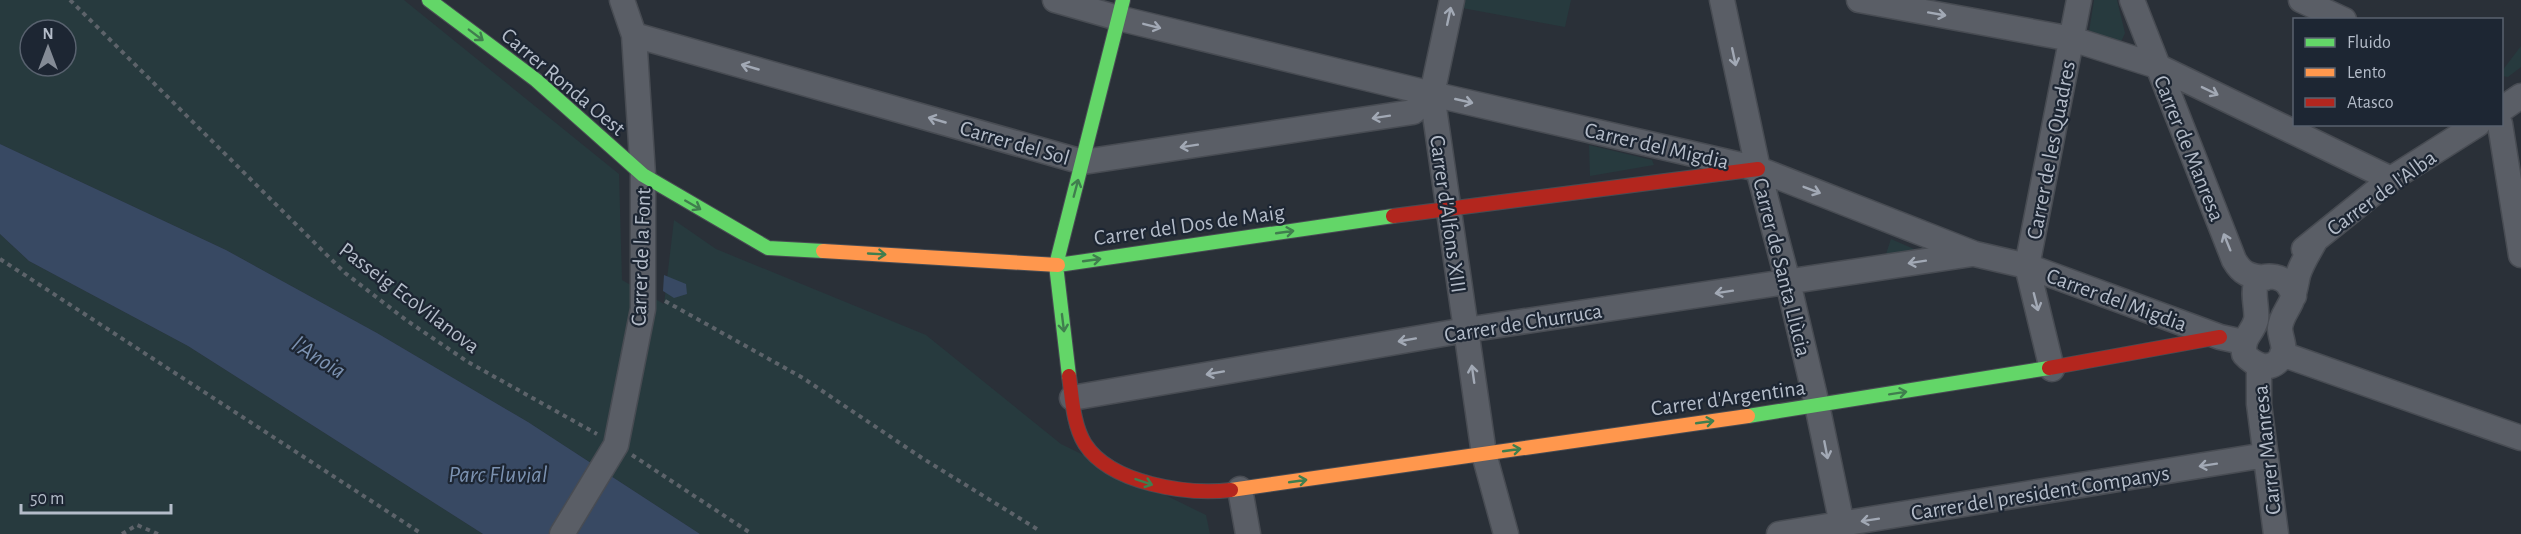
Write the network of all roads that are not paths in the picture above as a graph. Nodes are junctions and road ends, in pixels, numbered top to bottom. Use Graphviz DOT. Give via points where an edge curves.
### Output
graph roads {
  1 [pos="429,0"];
  2 [pos="622,0"];
  3 [pos="1055,0"];
  4 [pos="1452,0"];
  5 [pos="1722,0"];
  6 [pos="1859,0"];
  7 [pos="2079,0"];
  8 [pos="2132,0"];
  9 [pos="2301,0"];
  10 [pos="1121,9"];
  11 [pos="2340,18"];
  12 [pos="634,35"];
  13 [pos="2072,39"];
  14 [pos="2157,66"];
  15 [pos="1432,94"];
  16 [pos="2521,96"];
  17 [pos="2503,110"];
  18 [pos="2503,112"];
  19 [pos="2475,126"];
  20 [pos="2500,126"];
  21 [pos="2521,126"];
  22 [pos="1083,162"];
  23 [pos="1758,169"];
  24 [pos="643,175"];
  25 [pos="2391,179"];
  26 [pos="1448,208"];
  27 [pos="2315,241"];
  28 [pos="1975,254"];
  29 [pos="2521,255"];
  30 [pos="1056,265"];
  31 [pos="2027,266"];
  32 [pos="2267,277"];
  33 [pos="1788,282"];
  34 [pos="2294,296"];
  35 [pos="1467,330"];
  36 [pos="2220,337"];
  37 [pos="2243,342"];
  38 [pos="2283,354"];
  39 [pos="2259,366"];
  40 [pos="2052,369"];
  41 [pos="1072,398"];
  42 [pos="1817,405"];
  43 [pos="2521,438"];
  44 [pos="1484,454"];
  45 [pos="2265,455"];
  46 [pos="1240,489"];
  47 [pos="1843,530"];
  48 [pos="562,534"];
  49 [pos="1248,534"];
  50 [pos="1506,534"];
  51 [pos="1779,534"];
  52 [pos="2276,534"];
  1 -- 24 [label="street, Carrer Ronda Oest, one-way" via="536,80"];
  2 -- 12 [label="street, Carrer de la Font"];
  3 -- 10 [label="street, Carrer del Migdia"];
  15 -- 4 [label="street, Carrer d'Alfons XIII, one-way"];
  5 -- 23 [label="street, Carrer de Santa Llùcia, one-way"];
  6 -- 13 [label="street, one-way"];
  7 -- 13 [label="street, Carrer de les Quadres"];
  8 -- 14 [label="street, Carrer de Manresa"];
  9 -- 11 [label="street"];
  10 -- 15 [label="street, Carrer del Migdia, one-way"];
  10 -- 22 [label="street"];
  22 -- 12 [label="street, Carrer del Sol, one-way"];
  12 -- 24 [label="street, Carrer de la Font"];
  13 -- 14 [label="street"];
  13 -- 31 [label="street, Carrer de les Quadres"];
  14 -- 25 [label="street, one-way"];
  32 -- 14 [label="street, Carrer de Manresa, one-way" via="2247,276 2238,268"];
  15 -- 22 [label="street, Carrer del Sol, one-way" via="1413,112"];
  15 -- 23 [label="street, Carrer del Migdia, one-way"];
  15 -- 26 [label="street, Carrer d'Alfons XIII"];
  16 -- 17 [label="street"];
  18 -- 21 [label="street"];
  19 -- 25 [label="street, Carrer de l'Alba"];
  20 -- 29 [label="street"];
  30 -- 22 [label="street, one-way"];
  23 -- 26 [label="street, Carrer del Dos de Maig"];
  23 -- 28 [label="street, Carrer del Migdia, one-way"];
  23 -- 33 [label="street, Carrer de Santa Llùcia"];
  24 -- 30 [label="street, Carrer del Dos de Maig, one-way" via="768,248"];
  24 -- 48 [label="street, Carrer de la Font" via="643,309 615,447"];
  25 -- 27 [label="street, Carrer de l'Alba"];
  30 -- 26 [label="street, Carrer del Dos de Maig, one-way"];
  26 -- 35 [label="street, Carrer d'Alfons XIII"];
  27 -- 32 [label="street, Carrer de l'Alba"];
  27 -- 34 [label="street, Carrer de l'Alba" via="2298,274"];
  28 -- 31 [label="street, Carrer del Migdia"];
  28 -- 33 [label="street, Carrer de Churruca, one-way"];
  30 -- 41 [label="street, Carrer d'Argentina, one-way"];
  31 -- 36 [label="street, Carrer del Migdia"];
  31 -- 40 [label="street, Carrer de les Quadres, one-way"];
  32 -- 34 [label="street, Carrer de Manresa" via="2283,279"];
  32 -- 37 [label="street" via="2254,288 2254,326"];
  33 -- 35 [label="street, Carrer de Churruca, one-way"];
  33 -- 42 [label="street, Carrer de Santa Llùcia"];
  34 -- 38 [label="street, Carrer de l'Alba" via="2280,325"];
  35 -- 41 [label="street, Carrer de Churruca, one-way"];
  44 -- 35 [label="street, Carrer d'Alfons XIII, one-way"];
  36 -- 37 [label="street, Carrer del Migdia"];
  36 -- 40 [label="street, Carrer d'Argentina"];
  37 -- 39 [label="street" via="2244,354"];
  38 -- 39 [label="street" via="2270,366"];
  38 -- 43 [label="street"];
  39 -- 45 [label="street, Carrer Manresa"];
  42 -- 40 [label="street, Carrer d'Argentina, one-way"];
  41 -- 46 [label="street, Carrer d'Argentina, one-way" via="1086,445 1110,466 1165,489"];
  44 -- 42 [label="street, Carrer d'Argentina, one-way"];
  42 -- 47 [label="street, Carrer de Santa Llùcia, one-way"];
  46 -- 44 [label="street, Carrer d'Argentina, one-way"];
  44 -- 50 [label="street, Carrer d'Alfons XIII"];
  45 -- 47 [label="street, Carrer del president Companys, one-way"];
  45 -- 52 [label="street, Carrer Manresa"];
  46 -- 49 [label="street"];
  47 -- 51 [label="street, Carrer del president Companys"];
}
